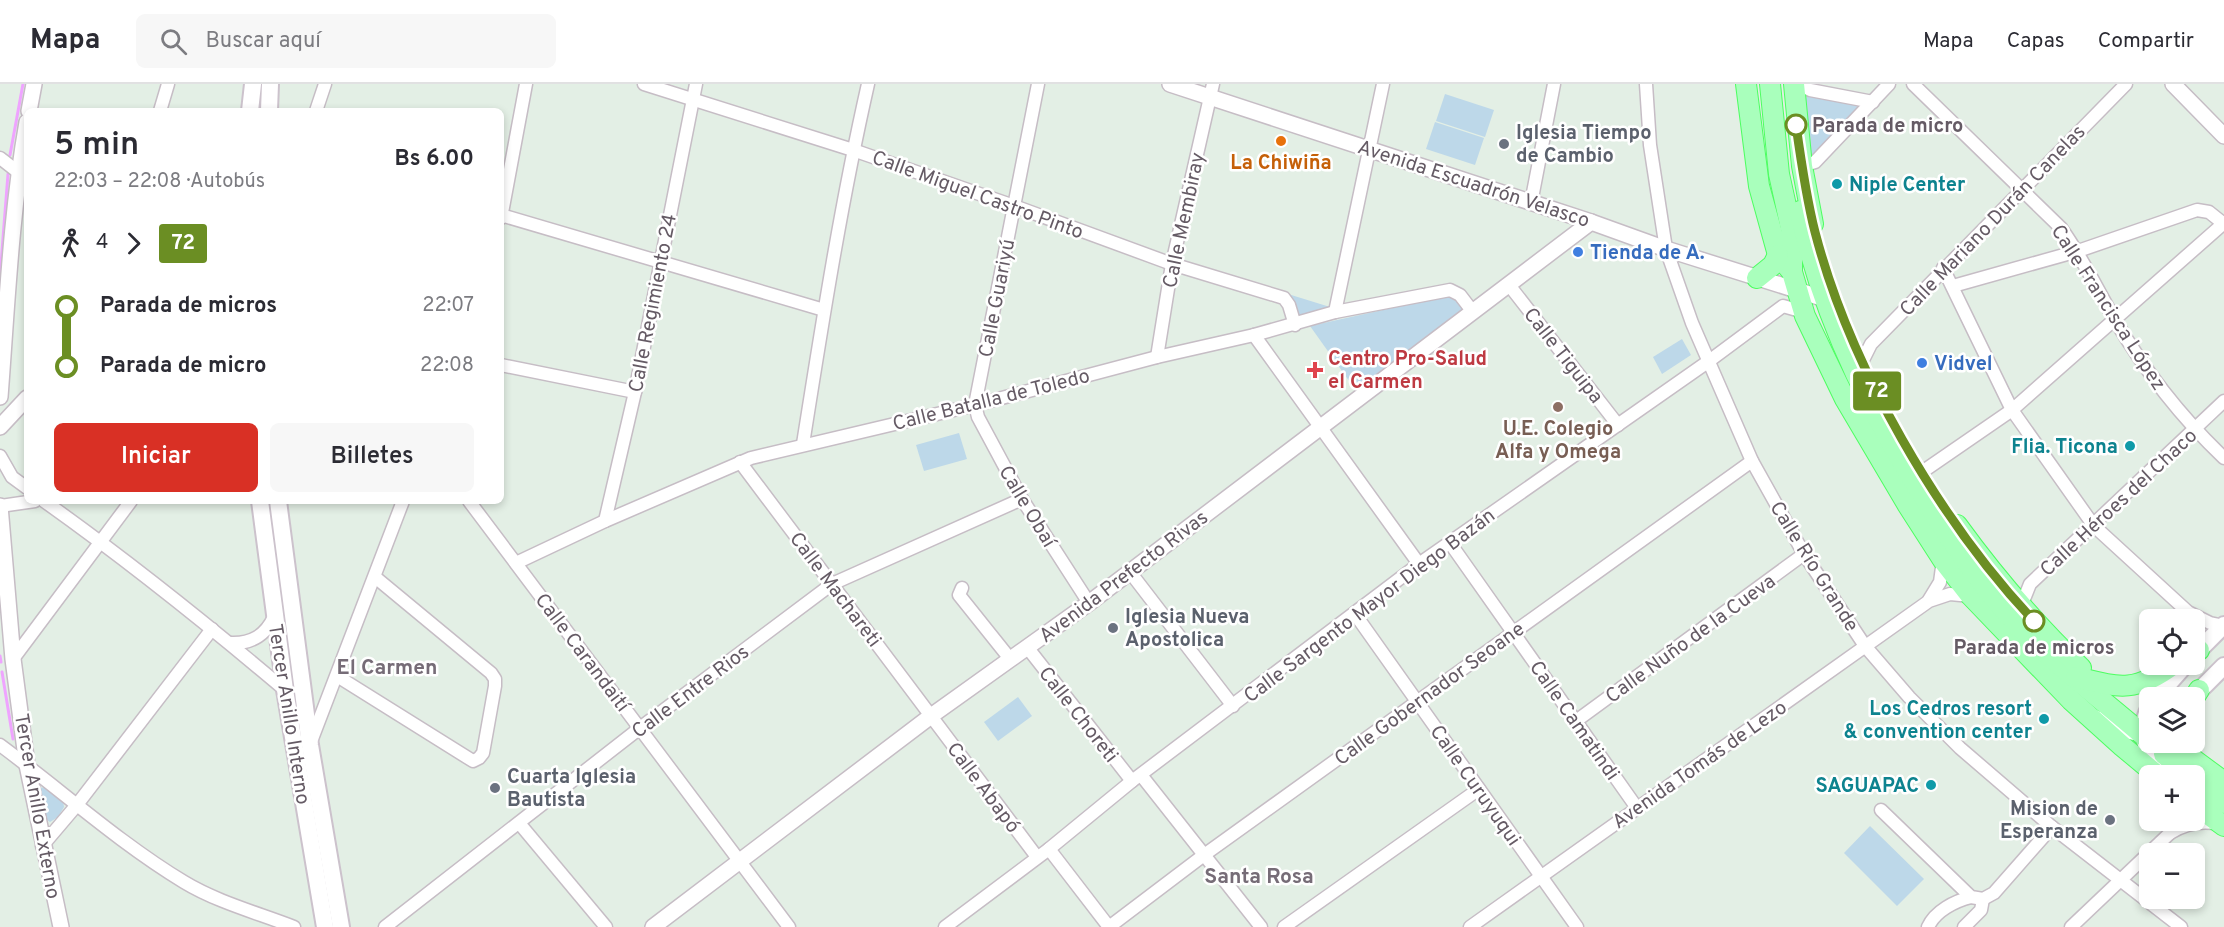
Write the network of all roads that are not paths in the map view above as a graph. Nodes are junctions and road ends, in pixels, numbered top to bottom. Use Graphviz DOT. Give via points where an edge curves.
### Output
graph roads {
  1 [pos="34,84"];
  2 [pos="168,84"];
  3 [pos="253,84"];
  4 [pos="270,84"];
  5 [pos="325,84"];
  6 [pos="526,84"];
  7 [pos="644,84"];
  8 [pos="696,84"];
  9 [pos="868,84"];
  10 [pos="1038,84"];
  11 [pos="1170,84"];
  12 [pos="1383,84"];
  13 [pos="1554,84"];
  14 [pos="1646,84"];
  15 [pos="1746,84"];
  16 [pos="1770,84"];
  17 [pos="1783,84"];
  18 [pos="1796,84"];
  19 [pos="1889,84"];
  20 [pos="1913,84"];
  21 [pos="2126,84"];
  22 [pos="2173,84"];
  23 [pos="1211,91"];
  24 [pos="693,99"];
  25 [pos="1873,102"];
  26 [pos="30,108"];
  27 [pos="161,108"];
  28 [pos="250,108"];
  29 [pos="269,108"];
  30 [pos="317,108"];
  31 [pos="1748,108"];
  32 [pos="2224,136"];
  33 [pos="24,144"];
  34 [pos="1371,149"];
  35 [pos="853,150"];
  36 [pos="0,158"];
  37 [pos="1802,166"];
  38 [pos="20,173"];
  39 [pos="1779,174"];
  40 [pos="2022,189"];
  41 [pos="504,200"];
  42 [pos="1531,203"];
  43 [pos="1014,206"];
  44 [pos="24,212"];
  45 [pos="504,217"];
  46 [pos="1591,222"];
  47 [pos="2224,224"];
  48 [pos="12,229"];
  49 [pos="1808,246"];
  50 [pos="1666,249"];
  51 [pos="2078,251"];
  52 [pos="1779,255"];
  53 [pos="660,261"];
  54 [pos="1172,264"];
  55 [pos="1944,268"];
  56 [pos="1792,272"];
  57 [pos="1757,278"];
  58 [pos="1509,285"];
  59 [pos="1777,285"];
  60 [pos="1953,286"];
  61 [pos="1798,292"];
  62 [pos="1825,299"];
  63 [pos="824,310"];
  64 [pos="1335,312"];
  65 [pos="1473,312"];
  66 [pos="1804,312"];
  67 [pos="2115,320"];
  68 [pos="1295,324"];
  69 [pos="1254,335"];
  70 [pos="1157,357"];
  71 [pos="1863,360"];
  72 [pos="1708,361"];
  73 [pos="504,366"];
  74 [pos="635,392"];
  75 [pos="0,397"];
  76 [pos="24,401"];
  77 [pos="2224,401"];
  78 [pos="975,405"];
  79 [pos="2012,410"];
  80 [pos="1618,425"];
  81 [pos="0,428"];
  82 [pos="1320,428"];
  83 [pos="2194,429"];
  84 [pos="803,444"];
  85 [pos="0,456"];
  86 [pos="2224,458"];
  87 [pos="1752,461"];
  88 [pos="740,462"];
  89 [pos="1922,472"];
  90 [pos="24,486"];
  91 [pos="1022,500"];
  92 [pos="24,503"];
  93 [pos="48,504"];
  94 [pos="129,504"];
  95 [pos="260,504"];
  96 [pos="278,504"];
  97 [pos="402,504"];
  98 [pos="471,504"];
  99 [pos="0,506"];
  100 [pos="605,521"];
  101 [pos="2094,526"];
  102 [pos="102,542"];
  103 [pos="1450,543"];
  104 [pos="1804,555"];
  105 [pos="1943,560"];
  106 [pos="516,563"];
  107 [pos="1419,564"];
  108 [pos="1130,572"];
  109 [pos="375,577"];
  110 [pos="832,584"];
  111 [pos="962,588"];
  112 [pos="1971,596"];
  113 [pos="1929,601"];
  114 [pos="1089,603"];
  115 [pos="2023,608"];
  116 [pos="1355,614"];
  117 [pos="274,616"];
  118 [pos="2224,626"];
  119 [pos="212,629"];
  120 [pos="1513,632"];
  121 [pos="230,643"];
  122 [pos="2205,644"];
  123 [pos="1865,646"];
  124 [pos="1027,647"];
  125 [pos="13,659"];
  126 [pos="1011,660"];
  127 [pos="2223,666"];
  128 [pos="2159,675"];
  129 [pos="2176,675"];
  130 [pos="337,676"];
  131 [pos="2073,676"];
  132 [pos="2096,682"];
  133 [pos="2166,687"];
  134 [pos="2203,687"];
  135 [pos="285,690"];
  136 [pos="1417,702"];
  137 [pos="1233,706"];
  138 [pos="2087,715"];
  139 [pos="932,716"];
  140 [pos="314,719"];
  141 [pos="1575,721"];
  142 [pos="2139,721"];
  143 [pos="2139,723"];
  144 [pos="640,729"];
  145 [pos="2139,729"];
  146 [pos="0,745"];
  147 [pos="2188,759"];
  148 [pos="27,765"];
  149 [pos="2147,765"];
  150 [pos="1136,778"];
  151 [pos="2224,782"];
  152 [pos="301,784"];
  153 [pos="2205,788"];
  154 [pos="1479,789"];
  155 [pos="2224,803"];
  156 [pos="76,806"];
  157 [pos="1637,808"];
  158 [pos="321,810"];
  159 [pos="1881,810"];
  160 [pos="2205,812"];
  161 [pos="519,823"];
  162 [pos="2224,826"];
  163 [pos="2052,827"];
  164 [pos="2171,831"];
  165 [pos="2169,834"];
  166 [pos="310,841"];
  167 [pos="42,846"];
  168 [pos="1048,849"];
  169 [pos="1203,855"];
  170 [pos="1037,857"];
  171 [pos="740,861"];
  172 [pos="330,865"];
  173 [pos="1541,877"];
  174 [pos="2121,880"];
  175 [pos="1977,898"];
  176 [pos="61,927"];
  177 [pos="294,927"];
  178 [pos="325,927"];
  179 [pos="341,927"];
  180 [pos="385,927"];
  181 [pos="606,927"];
  182 [pos="653,927"];
  183 [pos="789,927"];
  184 [pos="945,927"];
  185 [pos="1109,927"];
  186 [pos="1261,927"];
  187 [pos="1284,927"];
  188 [pos="1470,927"];
  189 [pos="1577,927"];
  190 [pos="1928,927"];
  191 [pos="1964,927"];
  192 [pos="2071,927"];
  193 [pos="2181,927"];
  1 -- 26 [label="street"];
  2 -- 27 [label="street"];
  3 -- 28 [label="main road"];
  4 -- 29 [label="main road"];
  5 -- 30 [label="street"];
  6 -- 41 [label="street"];
  7 -- 24 [label="street, Calle Miguel Castro Pinto"];
  8 -- 24 [label="street, Calle Regimiento 24"];
  9 -- 35 [label="street"];
  10 -- 43 [label="street, Calle Guariyú"];
  11 -- 23 [label="street, Avenida Escuadrón Velasco"];
  12 -- 34 [label="street"];
  13 -- 42 [label="street"];
  14 -- 50 [label="street, Calle Río Grande" via="1650,145"];
  15 -- 31 [label="main road"];
  16 -- 39 [label="main road"];
  17 -- 49 [label="main road" via="1785,129"];
  18 -- 25 [label="street"];
  18 -- 37 [label="main road"];
  19 -- 25 [label="street"];
  20 -- 40 [label="street, Calle Francisca López"];
  21 -- 40 [label="street, Calle Mariano Durán Canelas"];
  22 -- 32 [label="street"];
  23 -- 34 [label="street, Avenida Escuadrón Velasco"];
  23 -- 54 [label="street, Calle Membiray"];
  24 -- 35 [label="street, Calle Miguel Castro Pinto"];
  24 -- 53 [label="street, Calle Regimiento 24"];
  25 -- 37 [label="street" via="1815,162"];
  31 -- 39 [label="main road"];
  31 -- 52 [label="main road" via="1759,186"];
  33 -- 38 [label="street"];
  34 -- 42 [label="street, Avenida Escuadrón Velasco"];
  34 -- 64 [label="street"];
  35 -- 43 [label="street, Calle Miguel Castro Pinto"];
  35 -- 63 [label="street"];
  36 -- 38 [label="street"];
  37 -- 71 [label="main road" via="1827,272"];
  38 -- 48 [label="street"];
  39 -- 56 [label="main road" via="1792,233"];
  40 -- 51 [label="street, Calle Francisca López"];
  40 -- 55 [label="street, Calle Mariano Durán Canelas"];
  42 -- 46 [label="street, Avenida Escuadrón Velasco"];
  43 -- 54 [label="street, Calle Miguel Castro Pinto"];
  43 -- 78 [label="street, Calle Guariyú"];
  44 -- 48 [label="street"];
  45 -- 53 [label="street"];
  46 -- 50 [label="street, Avenida Escuadrón Velasco"];
  46 -- 58 [label="street, Avenida Prefecto Rivas"];
  47 -- 51 [label="street" via="2209,212 2197,210"];
  47 -- 67 [label="street"];
  48 -- 75 [label="street"];
  49 -- 56 [label="street"];
  49 -- 62 [label="main road"];
  50 -- 57 [label="street, Avenida Escuadrón Velasco"];
  50 -- 72 [label="street, Calle Río Grande"];
  51 -- 60 [label="street"];
  51 -- 67 [label="street, Calle Francisca López"];
  52 -- 56 [label="main road"];
  52 -- 57 [label="main road"];
  53 -- 63 [label="street"];
  53 -- 74 [label="street, Calle Regimiento 24"];
  54 -- 68 [label="street, Calle Miguel Castro Pinto" via="1284,298"];
  54 -- 70 [label="street, Calle Membiray"];
  55 -- 60 [label="street"];
  55 -- 71 [label="street, Calle Mariano Durán Canelas" via="1871,345"];
  56 -- 59 [label="street"];
  56 -- 61 [label="main road"];
  57 -- 59 [label="street, Avenida Escuadrón Velasco"];
  58 -- 65 [label="street, Avenida Prefecto Rivas"];
  58 -- 80 [label="street, Calle Tiguipa"];
  59 -- 61 [label="street, Avenida Escuadrón Velasco"];
  60 -- 79 [label="street"];
  61 -- 62 [label="street, Avenida Escuadrón Velasco"];
  61 -- 66 [label="main road"];
  62 -- 131 [label="main road" via="1880,424 1941,525 2007,613"];
  63 -- 84 [label="street"];
  64 -- 65 [label="street, Calle Batalla de Toledo" via="1450,290 1460,295"];
  64 -- 68 [label="street, Calle Batalla de Toledo"];
  65 -- 82 [label="street, Avenida Prefecto Rivas"];
  66 -- 72 [label="street, Calle Sargento Mayor Diego Bazán" via="1783,306"];
  66 -- 105 [label="main road" via="1845,399"];
  67 -- 79 [label="street"];
  67 -- 83 [label="street, Calle Francisca López" via="2162,390"];
  68 -- 69 [label="street, Calle Batalla de Toledo"];
  69 -- 70 [label="street, Calle Batalla de Toledo"];
  69 -- 82 [label="street"];
  70 -- 78 [label="street, Calle Batalla de Toledo"];
  71 -- 89 [label="main road"];
  72 -- 80 [label="street, Calle Sargento Mayor Diego Bazán"];
  72 -- 87 [label="street, Calle Río Grande"];
  73 -- 74 [label="street"];
  74 -- 100 [label="street, Calle Regimiento 24"];
  76 -- 81 [label="street"];
  77 -- 83 [label="street, Calle Héroes del Chaco"];
  78 -- 84 [label="street, Calle Batalla de Toledo"];
  78 -- 91 [label="street, Calle Obaí"];
  79 -- 89 [label="street"];
  79 -- 101 [label="street"];
  80 -- 103 [label="street, Calle Sargento Mayor Diego Bazán"];
  82 -- 107 [label="street"];
  82 -- 108 [label="street, Avenida Prefecto Rivas"];
  83 -- 86 [label="street, Calle Francisca López"];
  83 -- 101 [label="street, Calle Héroes del Chaco"];
  84 -- 88 [label="street, Calle Batalla de Toledo"];
  85 -- 90 [label="street" via="12,477"];
  87 -- 104 [label="street, Calle Río Grande"];
  87 -- 120 [label="street, Calle Gobernador Seoane"];
  88 -- 100 [label="street, Calle Batalla de Toledo"];
  88 -- 110 [label="street, Calle Machareti"];
  89 -- 115 [label="main road" via="1967,539"];
  91 -- 110 [label="street, Calle Entre Rios"];
  91 -- 114 [label="street, Calle Obaí"];
  92 -- 99 [label="street"];
  93 -- 102 [label="street"];
  94 -- 102 [label="street"];
  95 -- 117 [label="main road, Tercer Anillo Interno"];
  96 -- 140 [label="main road, Tercer Anillo Interno"];
  97 -- 109 [label="street"];
  98 -- 106 [label="street, Calle Carandaití"];
  99 -- 125 [label="street, Tercer Anillo Externo"];
  100 -- 106 [label="street, Calle Batalla de Toledo"];
  101 -- 115 [label="street, Calle Héroes del Chaco" via="2030,584"];
  101 -- 118 [label="street" via="2188,612"];
  102 -- 119 [label="street"];
  102 -- 125 [label="street"];
  103 -- 107 [label="street, Calle Sargento Mayor Diego Bazán"];
  103 -- 120 [label="street, Calle Camatindi"];
  104 -- 123 [label="street, Calle Río Grande"];
  104 -- 141 [label="street, Calle Nuño de la Cueva"];
  105 -- 112 [label="main road"];
  105 -- 113 [label="street" via="1940,582"];
  106 -- 144 [label="street, Calle Carandaití"];
  107 -- 116 [label="street, Calle Sargento Mayor Diego Bazán"];
  108 -- 114 [label="street, Avenida Prefecto Rivas"];
  108 -- 137 [label="street"];
  109 -- 130 [label="street"];
  109 -- 130 [label="street" via="495,678 483,753 473,761"];
  110 -- 139 [label="street, Calle Machareti"];
  110 -- 144 [label="street, Calle Entre Rios"];
  111 -- 126 [label="street" via="959,595"];
  112 -- 113 [label="street, Avenida Tomás de Lezo" via="1950,594"];
  112 -- 138 [label="main road"];
  113 -- 123 [label="street, Avenida Tomás de Lezo"];
  114 -- 124 [label="street, Avenida Prefecto Rivas"];
  115 -- 132 [label="main road"];
  116 -- 136 [label="street, Calle Curuyuqui"];
  116 -- 137 [label="street, Calle Sargento Mayor Diego Bazán"];
  117 -- 121 [label="street" via="262,635 241,644"];
  117 -- 135 [label="main road, Tercer Anillo Interno"];
  118 -- 122 [label="main road"];
  119 -- 121 [label="street"];
  119 -- 156 [label="street"];
  120 -- 136 [label="street, Calle Gobernador Seoane"];
  120 -- 141 [label="street, Calle Camatindi"];
  121 -- 135 [label="street"];
  123 -- 157 [label="street, Avenida Tomás de Lezo"];
  123 -- 163 [label="street, Calle Río Grande" via="1960,748"];
  124 -- 126 [label="street, Avenida Prefecto Rivas"];
  124 -- 150 [label="street, Calle Choreti"];
  125 -- 148 [label="street, Tercer Anillo Externo"];
  126 -- 139 [label="street, Avenida Prefecto Rivas"];
  127 -- 134 [label="main road"];
  128 -- 132 [label="main road" via="2136,685"];
  129 -- 133 [label="main road"];
  130 -- 140 [label="street"];
  131 -- 132 [label="main road"];
  131 -- 143 [label="main road"];
  132 -- 142 [label="main road"];
  135 -- 152 [label="main road, Tercer Anillo Interno"];
  136 -- 154 [label="street, Calle Curuyuqui"];
  136 -- 169 [label="street, Calle Gobernador Seoane"];
  137 -- 150 [label="street, Calle Sargento Mayor Diego Bazán"];
  138 -- 145 [label="main road" via="2121,729"];
  138 -- 149 [label="main road"];
  139 -- 170 [label="street, Calle Abapó"];
  139 -- 171 [label="street, Avenida Prefecto Rivas"];
  140 -- 158 [label="main road, Tercer Anillo Interno" via="310,745"];
  141 -- 157 [label="street, Calle Camatindi"];
  144 -- 161 [label="street, Calle Entre Rios"];
  144 -- 171 [label="street, Calle Carandaití"];
  146 -- 148 [label="street"];
  147 -- 151 [label="main road"];
  148 -- 156 [label="street"];
  148 -- 167 [label="street, Tercer Anillo Externo"];
  150 -- 168 [label="street, Calle Sargento Mayor Diego Bazán"];
  150 -- 169 [label="street, Calle Choreti"];
  152 -- 158 [label="main road" via="311,809"];
  152 -- 166 [label="main road, Tercer Anillo Interno"];
  153 -- 155 [label="main road"];
  154 -- 173 [label="street, Calle Curuyuqui"];
  154 -- 187 [label="street"];
  156 -- 167 [label="street"];
  156 -- 177 [label="street" via="186,883"];
  157 -- 173 [label="street, Avenida Tomás de Lezo"];
  158 -- 172 [label="main road, Tercer Anillo Interno"];
  159 -- 175 [label="street"];
  160 -- 162 [label="main road"];
  161 -- 180 [label="street, Calle Entre Rios"];
  161 -- 181 [label="street"];
  162 -- 165 [label="street" via="2195,822"];
  163 -- 174 [label="street, Calle Río Grande"];
  163 -- 175 [label="street" via="1994,893"];
  164 -- 165 [label="street"];
  165 -- 174 [label="street"];
  166 -- 172 [label="main road" via="320,841"];
  166 -- 178 [label="main road, Tercer Anillo Interno"];
  167 -- 176 [label="street, Tercer Anillo Externo"];
  168 -- 170 [label="street, Calle Sargento Mayor Diego Bazán"];
  168 -- 185 [label="street"];
  169 -- 185 [label="street, Calle Gobernador Seoane"];
  169 -- 186 [label="street, Calle Choreti"];
  170 -- 184 [label="street, Calle Sargento Mayor Diego Bazán"];
  171 -- 182 [label="street, Avenida Prefecto Rivas"];
  171 -- 183 [label="street, Calle Carandaití"];
  172 -- 179 [label="main road, Tercer Anillo Interno"];
  173 -- 188 [label="street, Avenida Tomás de Lezo"];
  173 -- 189 [label="street, Calle Curuyuqui"];
  174 -- 192 [label="street"];
  174 -- 193 [label="street, Calle Río Grande"];
  175 -- 190 [label="street" via="1960,900 1931,920"];
  175 -- 191 [label="street" via="1981,910"];
}
